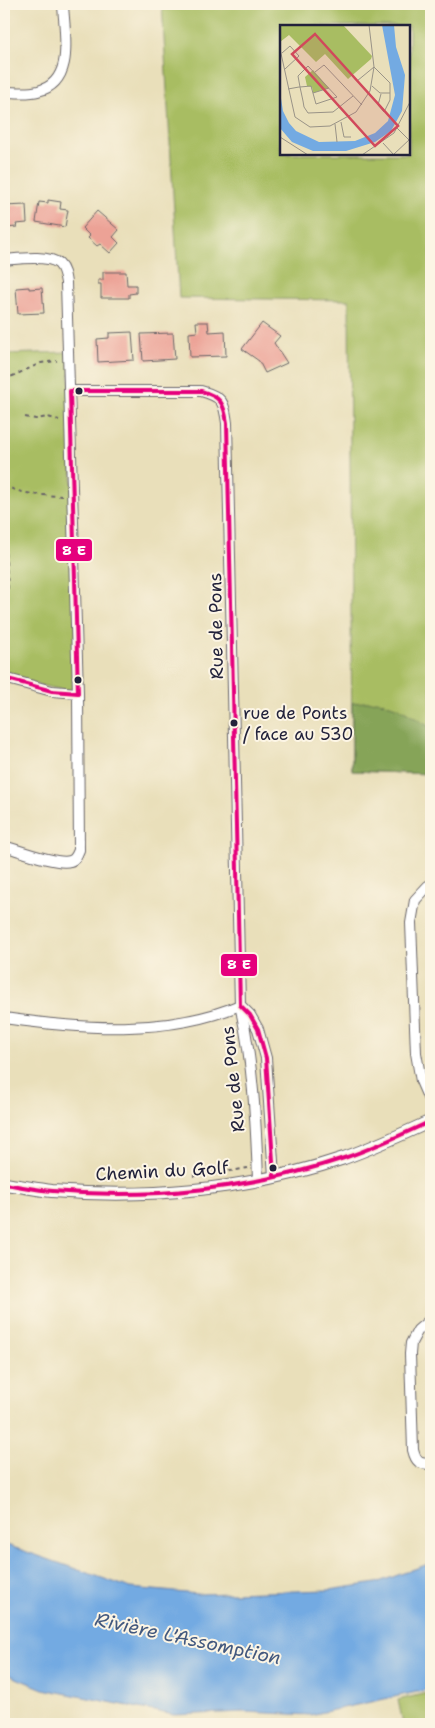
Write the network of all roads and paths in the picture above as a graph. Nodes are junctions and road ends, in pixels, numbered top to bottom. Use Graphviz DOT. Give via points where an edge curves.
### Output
graph roads {
  1 [pos="63,4"];
  2 [pos="4,92"];
  3 [pos="4,260"];
  4 [pos="69,359"];
  5 [pos="4,380"];
  6 [pos="70,391"];
  7 [pos="25,417"];
  8 [pos="71,420"];
  9 [pos="4,485"];
  10 [pos="73,496"];
  11 [pos="4,537"];
  12 [pos="4,613"];
  13 [pos="4,678"];
  14 [pos="78,692"];
  15 [pos="4,846"];
  16 [pos="431,885"];
  17 [pos="240,1006"];
  18 [pos="4,1018"];
  19 [pos="431,1104"];
  20 [pos="431,1121"];
  21 [pos="258,1166"];
  22 [pos="190,1176"];
  23 [pos="274,1176"];
  24 [pos="258,1180"];
  25 [pos="4,1184"];
  26 [pos="431,1319"];
  27 [pos="431,1464"];
  1 -- 2 [label="street" via="65,52 59,79 38,92"];
  3 -- 4 [label="street" via="51,259 59,264 66,283"];
  4 -- 5 [label="path" via="41,363"];
  4 -- 6 [label="street"];
  6 -- 8 [label="street"];
  6 -- 17 [label="street, Rue de Pons" via="201,391 214,394 225,408"];
  7 -- 8 [label="path"];
  8 -- 10 [label="street"];
  9 -- 10 [label="path" via="29,495"];
  10 -- 14 [label="street"];
  11 -- 12 [label="path" via="8,588"];
  13 -- 14 [label="street" via="52,690"];
  14 -- 15 [label="street" via="79,850 69,862 56,862"];
  16 -- 19 [label="street" via="415,900 411,923 416,1053 421,1081"];
  17 -- 18 [label="street" via="221,1014 169,1024 76,1026"];
  17 -- 21 [label="street, Rue de Pons" via="251,1071"];
  17 -- 23 [label="street, Rue de Pons" via="258,1029 266,1058"];
  20 -- 23 [label="street, Chemin du Golf" via="343,1158"];
  21 -- 22 [label="path"];
  21 -- 24 [label="street, Rue de Pons"];
  23 -- 24 [label="street, Chemin du Golf"];
  24 -- 25 [label="street, Chemin du Golf" via="192,1190 124,1194 52,1191"];
  26 -- 27 [label="street" via="418,1330 411,1343 409,1363 413,1450 420,1464"];
}
